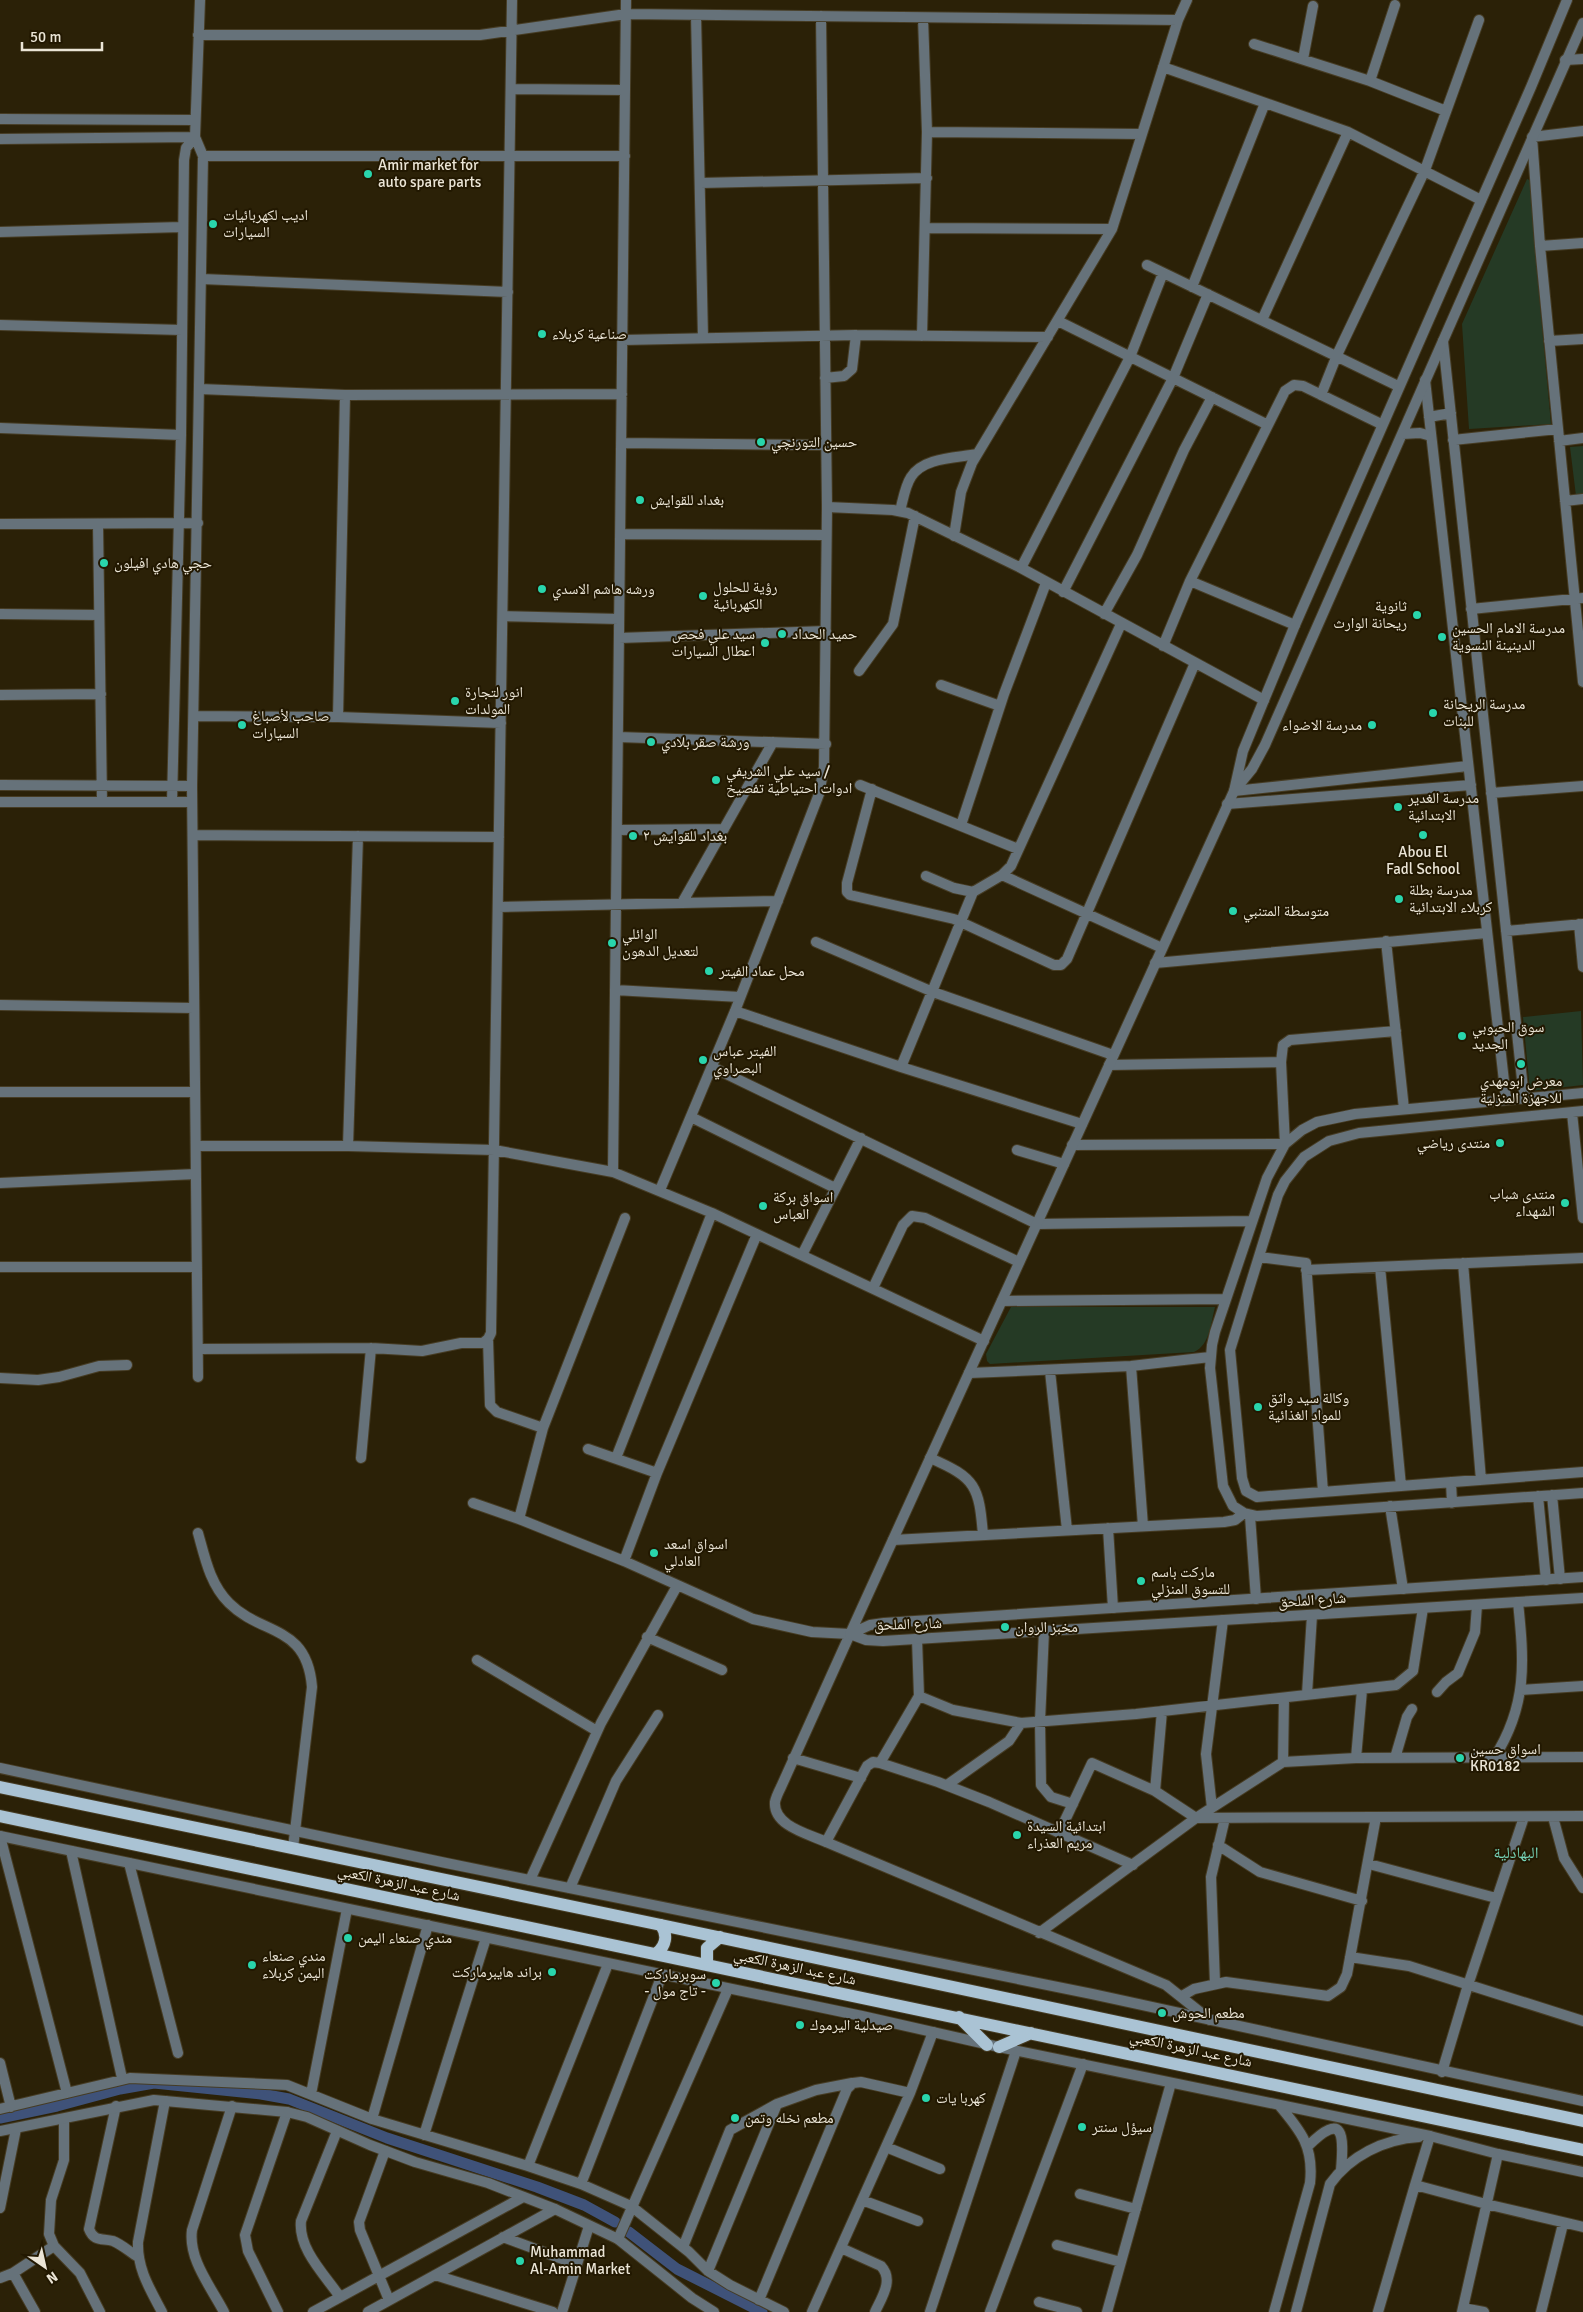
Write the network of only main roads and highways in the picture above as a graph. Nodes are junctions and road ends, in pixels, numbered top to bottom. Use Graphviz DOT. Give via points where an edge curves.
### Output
graph roads {
  1 [pos="0,1787"];
  2 [pos="0,1816"];
  3 [pos="661,1924"];
  4 [pos="720,1937"];
  5 [pos="656,1954"];
  6 [pos="707,1965"];
  7 [pos="959,2018"];
  8 [pos="1031,2032"];
  9 [pos="1583,2120"];
  10 [pos="1583,2150"];
  1 -- 3 [label="main road, شارع عبد الزهرة الكعبي"];
  2 -- 5 [label="main road, شارع عبد الزهرة الكعبي"];
  3 -- 4 [label="main road, شارع عبد الزهرة الكعبي"];
  3 -- 5 [label="main road" via="666,1935 661,1951"];
  4 -- 6 [label="main road" via="707,1948"];
  4 -- 9 [label="main road, شارع عبد الزهرة الكعبي"];
  5 -- 6 [label="main road, شارع عبد الزهرة الكعبي"];
  6 -- 7 [label="main road, شارع عبد الزهرة الكعبي"];
  7 -- 8 [label="main road, شارع عبد الزهرة الكعبي"];
  7 -- 8 [label="main road" via="993,2046"];
  8 -- 10 [label="main road, شارع عبد الزهرة الكعبي"];
}
